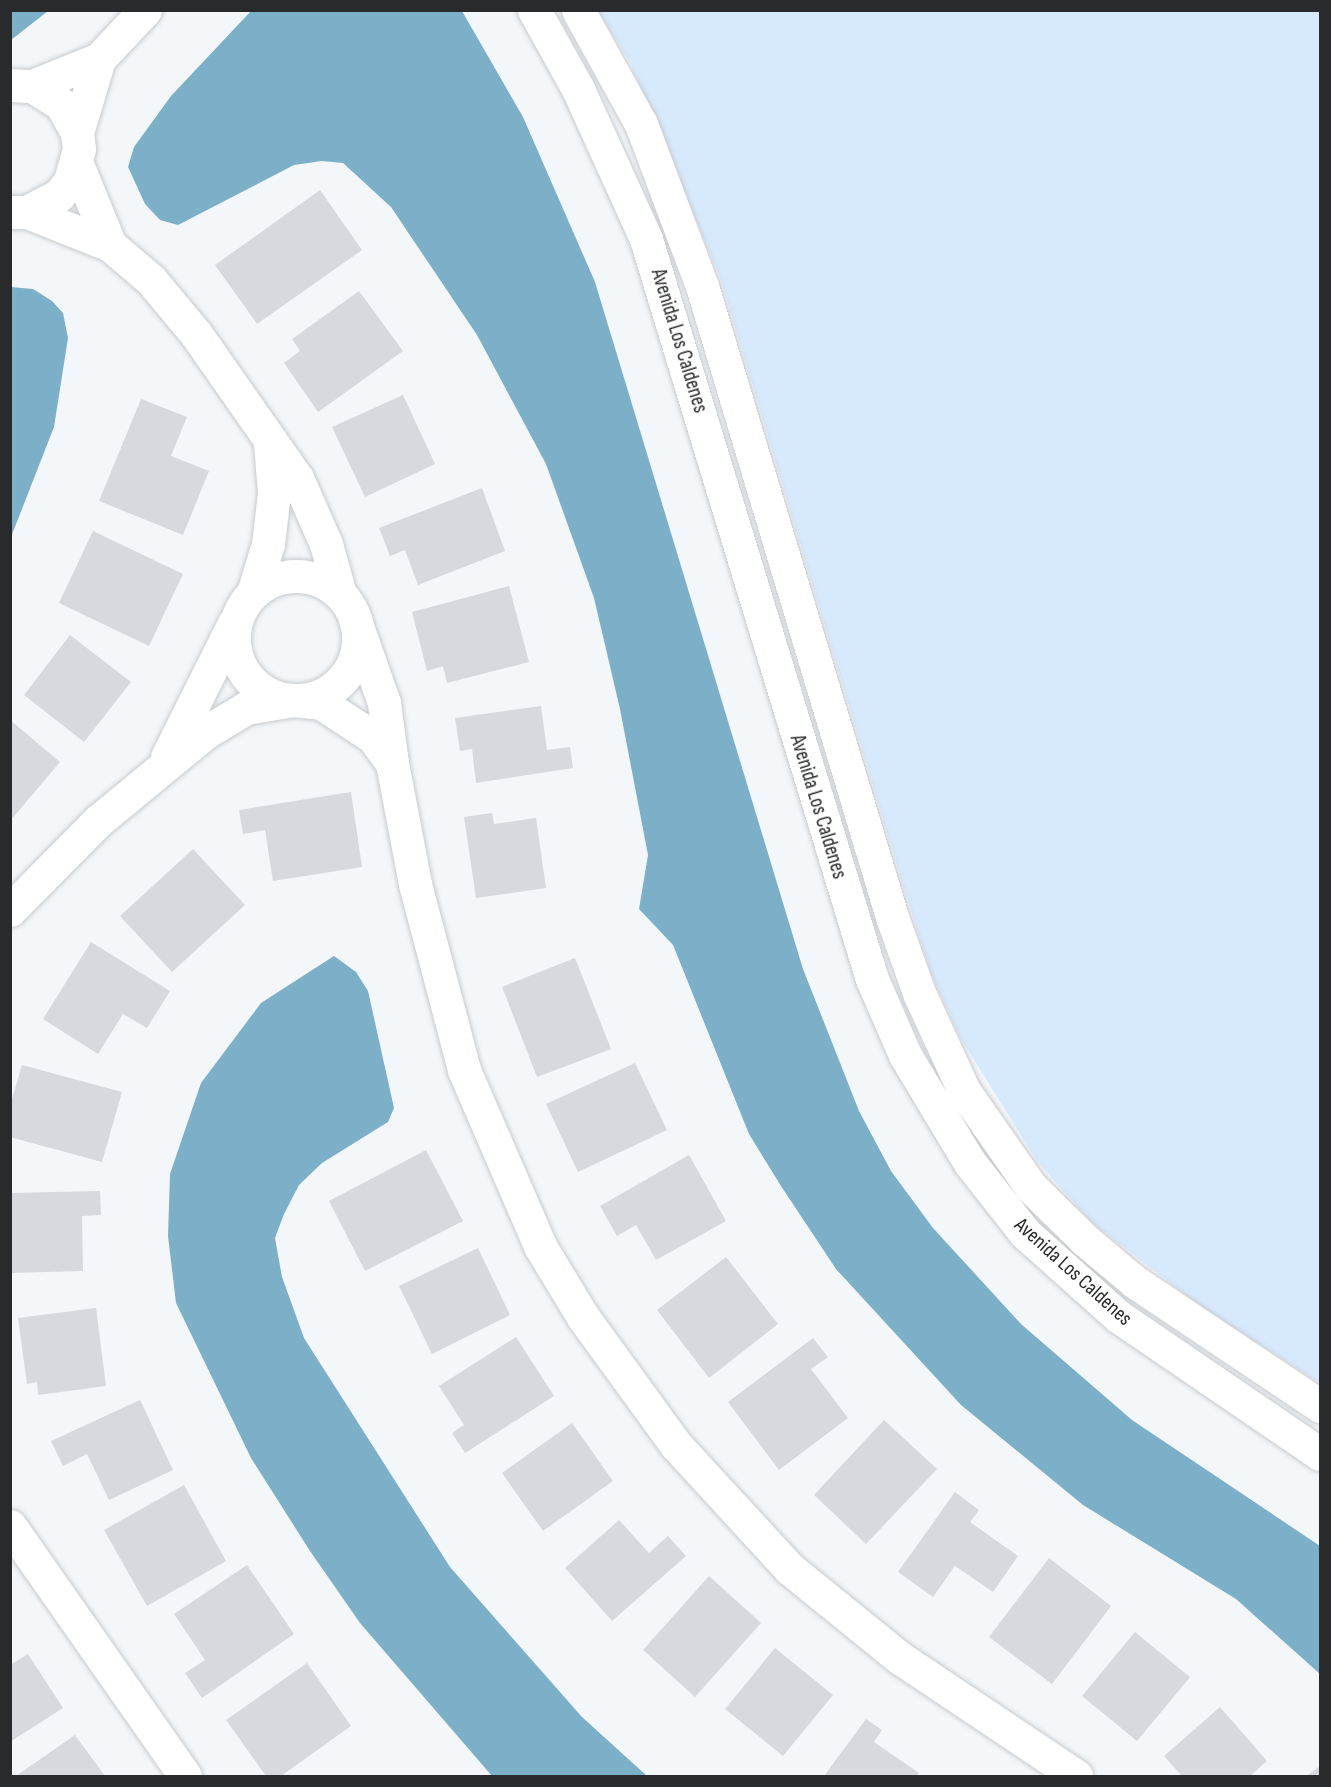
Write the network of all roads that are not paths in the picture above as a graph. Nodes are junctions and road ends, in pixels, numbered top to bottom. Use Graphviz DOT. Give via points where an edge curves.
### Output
graph roads {
  1 [pos="145,10"];
  2 [pos="534,10"];
  3 [pos="578,10"];
  4 [pos="99,59"];
  5 [pos="21,86"];
  6 [pos="77,149"];
  7 [pos="19,212"];
  8 [pos="110,245"];
  9 [pos="270,443"];
  10 [pos="253,593"];
  11 [pos="340,594"];
  12 [pos="236,620"];
  13 [pos="356,623"];
  14 [pos="293,700"];
  15 [pos="392,763"];
  16 [pos="160,769"];
  17 [pos="10,910"];
  18 [pos="1320,1406"];
  19 [pos="1320,1454"];
  20 [pos="10,1526"];
  21 [pos="185,1776"];
  22 [pos="1076,1776"];
  1 -- 4 [label="street"];
  2 -- 19 [label="street, Avenida Los Caldenes" via="598,128 646,239 865,957 905,1055 970,1163 1025,1233 1119,1317"];
  3 -- 18 [label="street, Avenida Los Caldenes" via="642,124 702,286 892,917 919,993 964,1091 1031,1187 1086,1241 1135,1282"];
  4 -- 5 [label="street"];
  4 -- 6 [label="street"];
  5 -- 6 [label="street" via="61,104"];
  6 -- 7 [label="street" via="59,195"];
  6 -- 8 [label="street"];
  7 -- 8 [label="street"];
  8 -- 9 [label="street" via="151,280 196,334"];
  9 -- 10 [label="street" via="274,492 268,544"];
  9 -- 11 [label="street" via="297,478 326,544"];
  10 -- 11 [label="street" via="268,582 307,576"];
  10 -- 12 [label="street"];
  11 -- 13 [label="street"];
  12 -- 14 [label="street" via="235,648 245,674 258,688"];
  12 -- 16 [label="street"];
  13 -- 14 [label="street" via="358,642 344,677 329,690"];
  13 -- 15 [label="street" via="384,703"];
  14 -- 15 [label="street" via="321,703 347,716 372,736"];
  14 -- 16 [label="street" via="246,708"];
  15 -- 22 [label="street" via="415,884 464,1070 540,1246 583,1317 676,1445 789,1569 847,1619"];
  16 -- 17 [label="street" via="98,821"];
  20 -- 21 [label="street"];
}
